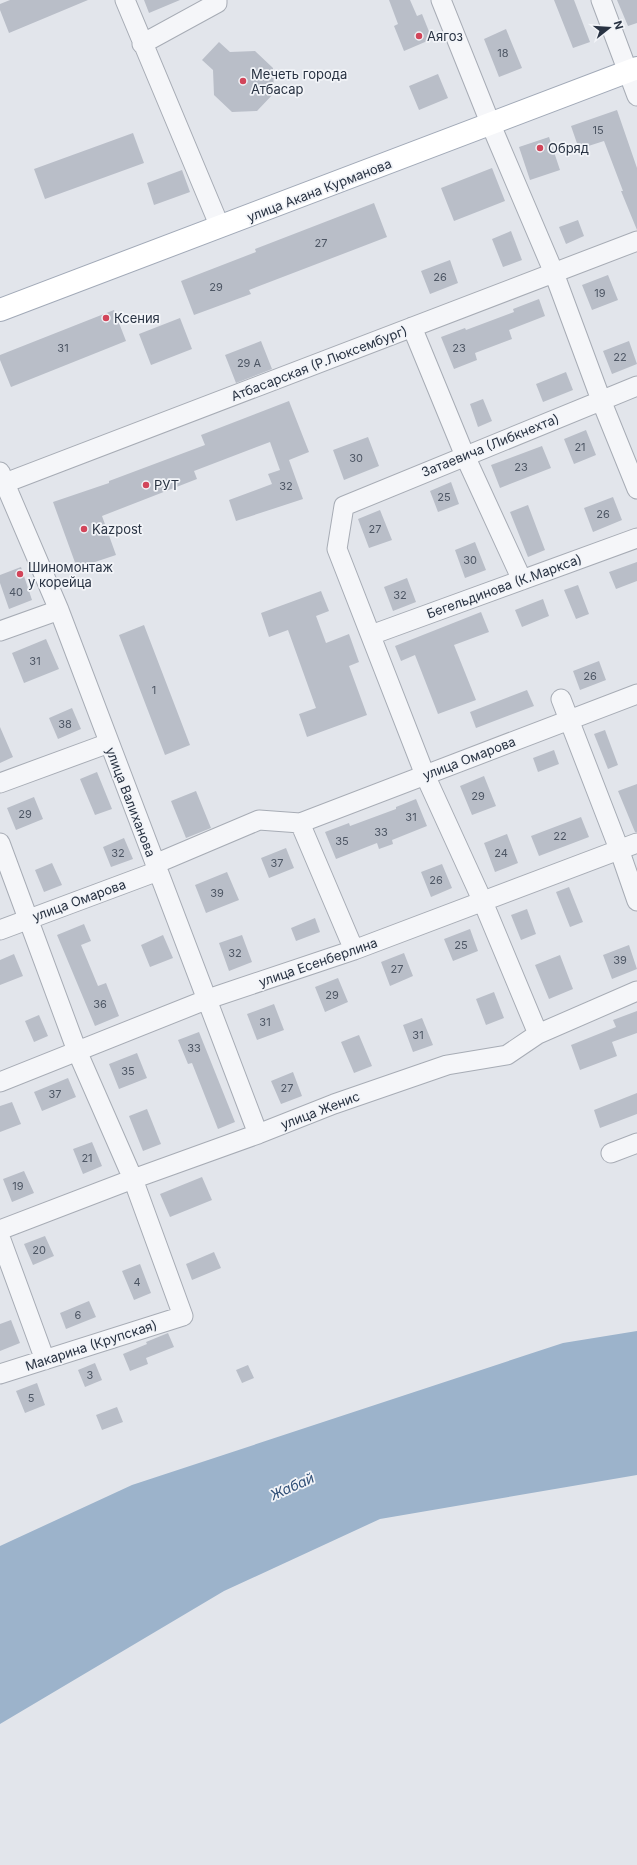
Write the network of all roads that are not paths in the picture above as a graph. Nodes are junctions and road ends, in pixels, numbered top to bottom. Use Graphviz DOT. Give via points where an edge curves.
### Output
graph roads {
  1 [pos="124,0"];
  2 [pos="217,0"];
  3 [pos="441,0"];
  4 [pos="601,0"];
  5 [pos="142,44"];
  6 [pos="632,70"];
  7 [pos="637,96"];
  8 [pos="491,124"];
  9 [pos="220,227"];
  10 [pos="637,241"];
  11 [pos="554,273"];
  12 [pos="0,310"];
  13 [pos="412,327"];
  14 [pos="637,386"];
  15 [pos="601,400"];
  16 [pos="465,456"];
  17 [pos="2,480"];
  18 [pos="637,489"];
  19 [pos="637,538"];
  20 [pos="522,580"];
  21 [pos="59,610"];
  22 [pos="0,632"];
  23 [pos="371,634"];
  24 [pos="637,694"];
  25 [pos="561,699"];
  26 [pos="570,719"];
  27 [pos="109,743"];
  28 [pos="425,775"];
  29 [pos="0,783"];
  30 [pos="300,823"];
  31 [pos="0,843"];
  32 [pos="637,843"];
  33 [pos="619,849"];
  34 [pos="157,868"];
  35 [pos="637,901"];
  36 [pos="483,902"];
  37 [pos="29,918"];
  38 [pos="0,930"];
  39 [pos="354,950"];
  40 [pos="637,991"];
  41 [pos="208,1000"];
  42 [pos="538,1034"];
  43 [pos="77,1051"];
  44 [pos="0,1082"];
  45 [pos="258,1134"];
  46 [pos="637,1143"];
  47 [pos="611,1153"];
  48 [pos="133,1179"];
  49 [pos="0,1230"];
  50 [pos="0,1237"];
  51 [pos="45,1360"];
  52 [pos="0,1374"];
  1 -- 5 [label="street"];
  2 -- 5 [label="street" via="218,3"];
  3 -- 8 [label="street"];
  4 -- 6 [label="street"];
  5 -- 9 [label="street"];
  6 -- 7 [label="street"];
  6 -- 8 [label="main road, улица Акана Курманова"];
  8 -- 9 [label="main road, улица Акана Курманова"];
  8 -- 11 [label="street"];
  9 -- 12 [label="main road, улица Акана Курманова"];
  10 -- 11 [label="street, Атбасарская (Р.Люксембург)"];
  11 -- 13 [label="street, Атбасарская (Р.Люксембург)"];
  11 -- 15 [label="street"];
  13 -- 16 [label="street"];
  13 -- 17 [label="street, Атбасарская (Р.Люксембург)"];
  14 -- 15 [label="street, Затаевича (Либкнехта)"];
  15 -- 16 [label="street, Затаевича (Либкнехта)"];
  15 -- 18 [label="street"];
  16 -- 20 [label="street"];
  16 -- 23 [label="street, Затаевича (Либкнехта)" via="344,506 337,550"];
  17 -- 21 [label="street, улица Валиханова"];
  19 -- 20 [label="street, Бегельдинова (К.Маркса)"];
  20 -- 23 [label="street, Бегельдинова (К.Маркса)"];
  21 -- 22 [label="street"];
  21 -- 27 [label="street, улица Валиханова"];
  23 -- 28 [label="street"];
  24 -- 26 [label="street, улица Омарова"];
  25 -- 26 [label="street"];
  26 -- 28 [label="street, улица Омарова"];
  26 -- 33 [label="street"];
  27 -- 29 [label="street"];
  27 -- 34 [label="street, улица Валиханова"];
  28 -- 30 [label="street, улица Омарова"];
  28 -- 36 [label="street"];
  30 -- 34 [label="street, улица Омарова" via="259,820"];
  30 -- 39 [label="street"];
  31 -- 37 [label="street"];
  32 -- 33 [label="street, улица Есенберлина"];
  33 -- 35 [label="street"];
  33 -- 36 [label="street, улица Есенберлина"];
  34 -- 37 [label="street, улица Омарова"];
  34 -- 41 [label="street, улица Валиханова"];
  36 -- 39 [label="street, улица Есенберлина"];
  36 -- 42 [label="street"];
  37 -- 38 [label="street, улица Омарова"];
  37 -- 43 [label="street"];
  39 -- 41 [label="street, улица Есенберлина"];
  40 -- 42 [label="street, улица Женис"];
  41 -- 43 [label="street, улица Есенберлина"];
  41 -- 45 [label="street, улица Валиханова"];
  42 -- 45 [label="street, улица Женис" via="507,1055 447,1065 334,1104"];
  43 -- 44 [label="street, улица Есенберлина"];
  43 -- 48 [label="street"];
  45 -- 48 [label="street, улица Женис"];
  46 -- 47 [label="street"];
  48 -- 49 [label="street, улица Женис"];
  48 -- 51 [label="street, Макарина (Крупская)" via="183,1316"];
  50 -- 51 [label="street"];
  51 -- 52 [label="street, Макарина (Крупская)"];
}
